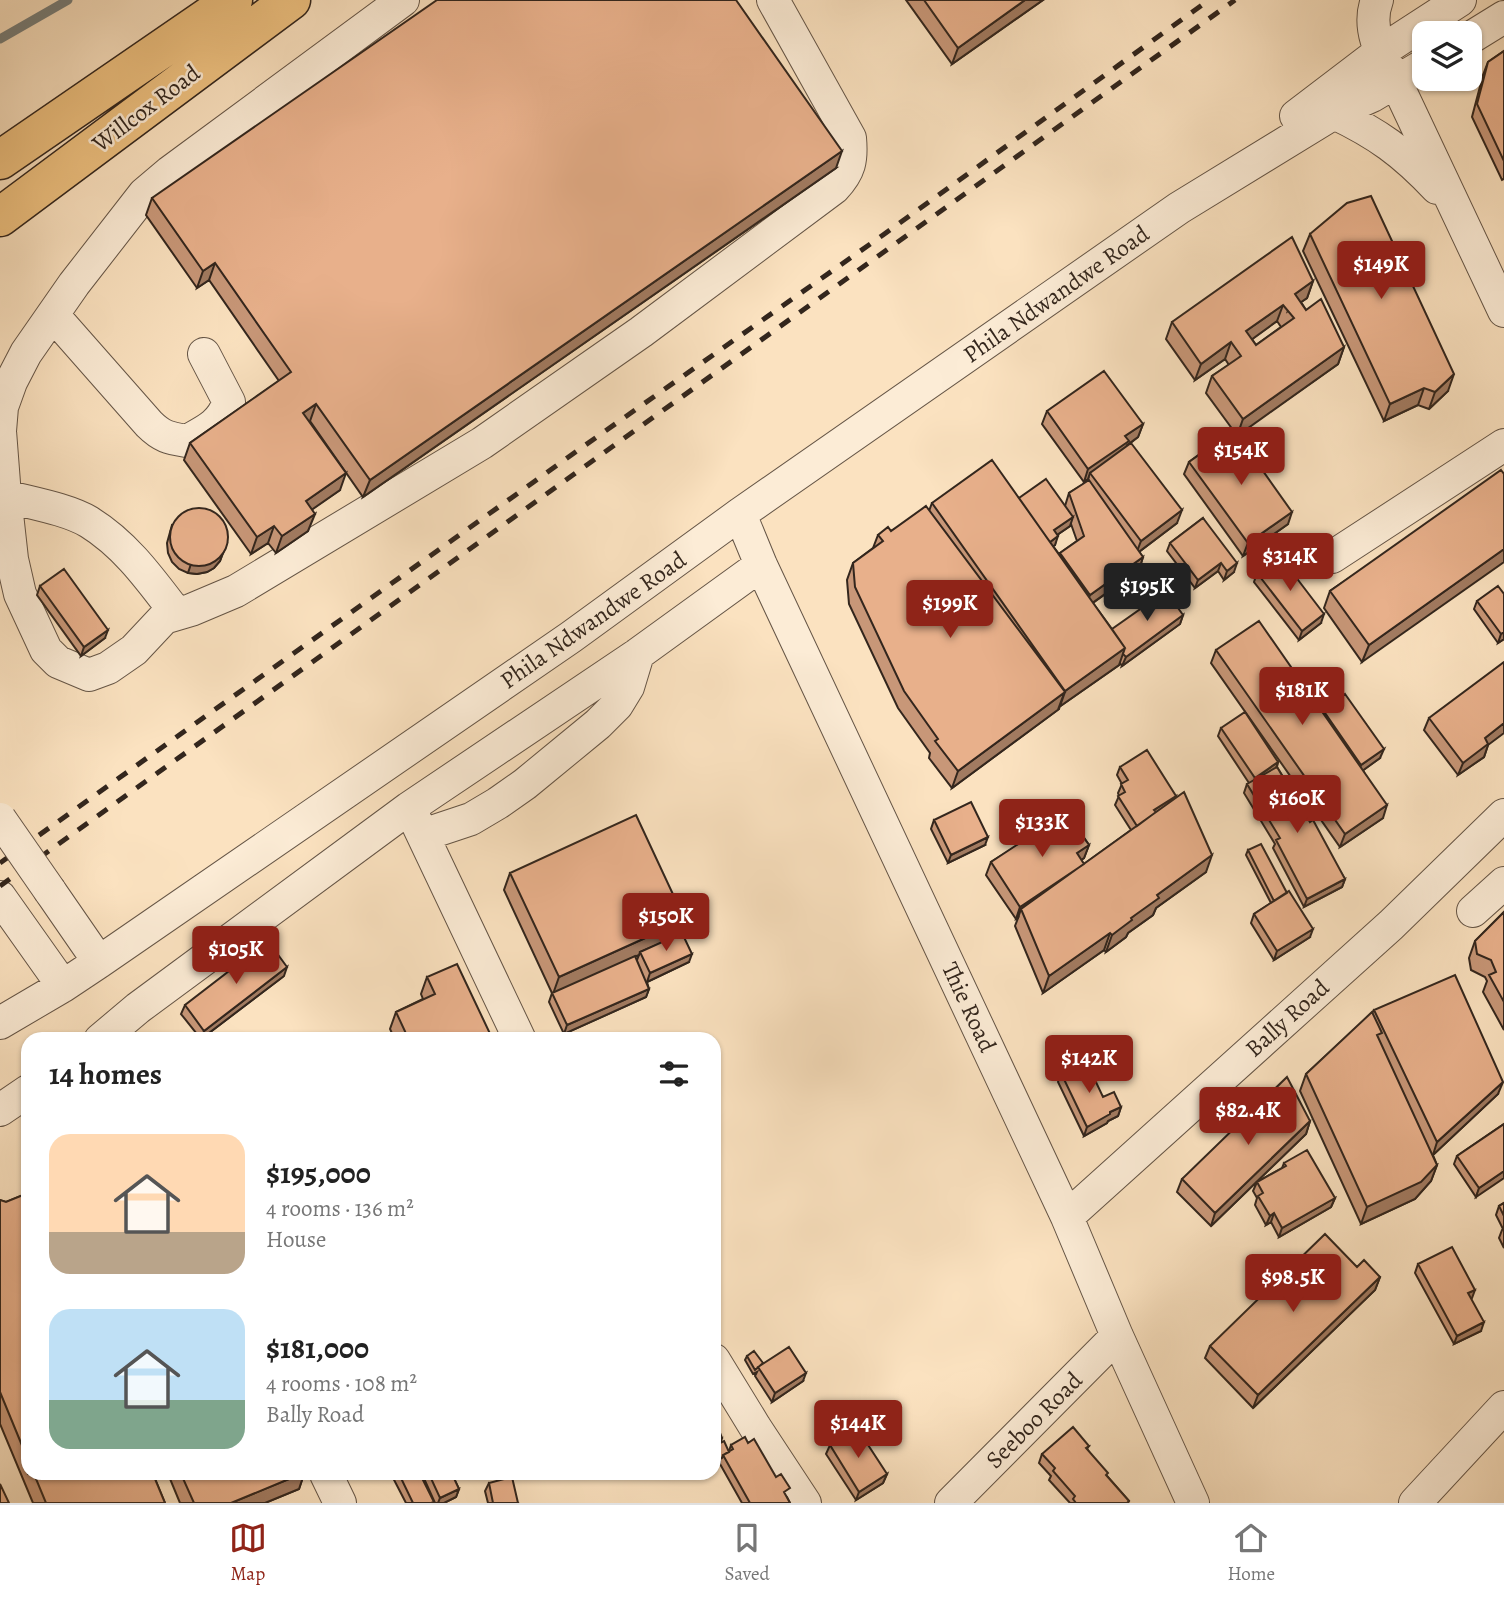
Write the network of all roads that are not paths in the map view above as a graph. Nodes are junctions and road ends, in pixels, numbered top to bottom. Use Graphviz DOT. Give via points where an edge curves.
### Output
graph roads {
  1 [pos="233,0"];
  2 [pos="291,0"];
  3 [pos="403,0"];
  4 [pos="773,0"];
  5 [pos="1377,0"];
  6 [pos="1460,0"];
  7 [pos="1504,17"];
  8 [pos="1482,31"];
  9 [pos="1380,52"];
  10 [pos="1412,72"];
  11 [pos="1396,82"];
  12 [pos="1334,113"];
  13 [pos="0,160"];
  14 [pos="1180,208"];
  15 [pos="1457,210"];
  16 [pos="0,217"];
  17 [pos="1503,308"];
  18 [pos="53,315"];
  19 [pos="204,355"];
  20 [pos="1504,445"];
  21 [pos="5,496"];
  22 [pos="740,514"];
  23 [pos="1332,557"];
  24 [pos="761,565"];
  25 [pos="176,613"];
  26 [pos="638,653"];
  27 [pos="1504,815"];
  28 [pos="0,819"];
  29 [pos="416,822"];
  30 [pos="1504,883"];
  31 [pos="8,908"];
  32 [pos="1473,911"];
  33 [pos="99,962"];
  34 [pos="63,986"];
  35 [pos="0,1023"];
  36 [pos="110,1032"];
  37 [pos="516,1032"];
  38 [pos="21,1096"];
  39 [pos="0,1110"];
  40 [pos="1067,1216"];
  41 [pos="1118,1336"];
  42 [pos="721,1371"];
  43 [pos="1504,1407"];
  44 [pos="329,1480"];
  45 [pos="340,1503"];
  46 [pos="805,1503"];
  47 [pos="951,1503"];
  48 [pos="1193,1503"];
  49 [pos="1415,1503"];
  1 -- 13 [label="main road, Willcox Road"];
  2 -- 16 [label="main road, Willcox Road"];
  3 -- 18 [label="street" via="144,194"];
  4 -- 25 [label="street" via="850,138 851,155 844,178 641,332 482,443 236,591"];
  5 -- 9 [label="street" via="1373,24"];
  6 -- 9 [label="street, Phila Ndwandwe Road"];
  7 -- 8 [label="street"];
  9 -- 11 [label="street"];
  9 -- 14 [label="street, Phila Ndwandwe Road"];
  10 -- 11 [label="street, Phila Ndwandwe Road"];
  11 -- 12 [label="street, Phila Ndwandwe Road"];
  11 -- 15 [label="street"];
  12 -- 14 [label="street, Phila Ndwandwe Road"];
  12 -- 15 [label="street" via="1388,142"];
  14 -- 22 [label="street, Phila Ndwandwe Road"];
  15 -- 17 [label="street"];
  18 -- 19 [label="street" via="149,424 169,438 187,441 224,414 229,402"];
  18 -- 21 [label="street" via="26,353 2,407"];
  20 -- 23 [label="street"];
  21 -- 25 [label="street" via="87,521 120,545"];
  21 -- 25 [label="street" via="20,594 46,650 58,662 89,675 108,668 134,650 164,618"];
  22 -- 24 [label="street, Thie Road"];
  22 -- 33 [label="street, Phila Ndwandwe Road" via="571,637"];
  24 -- 26 [label="street"];
  24 -- 40 [label="street, Thie Road"];
  26 -- 29 [label="street"];
  26 -- 29 [label="street" via="617,705 525,784 471,819"];
  27 -- 40 [label="street, Bally Road" via="1391,925"];
  28 -- 33 [label="street, bridge"];
  29 -- 36 [label="street" via="138,1008"];
  29 -- 37 [label="street"];
  30 -- 32 [label="street"];
  31 -- 34 [label="street"];
  33 -- 34 [label="street, Phila Ndwandwe Road"];
  34 -- 35 [label="street, Phila Ndwandwe Road"];
  38 -- 39 [label="street"];
  40 -- 41 [label="street, Thie Road"];
  41 -- 47 [label="street, Seeboo Road"];
  41 -- 48 [label="street, Thie Road"];
  42 -- 46 [label="street"];
  43 -- 49 [label="street"];
  44 -- 45 [label="street"];
}
